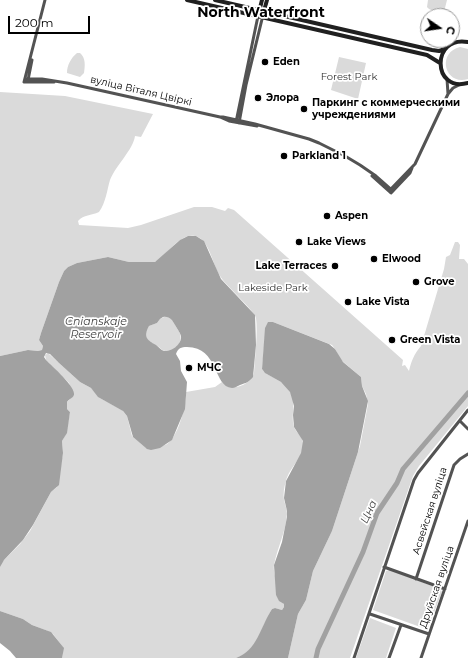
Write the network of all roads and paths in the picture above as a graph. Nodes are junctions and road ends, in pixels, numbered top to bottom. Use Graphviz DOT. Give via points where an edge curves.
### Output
graph roads {
  1 [pos="45,0"];
  2 [pos="187,0"];
  3 [pos="215,0"];
  4 [pos="262,0"];
  5 [pos="266,0"];
  6 [pos="262,11"];
  7 [pos="260,17"];
  8 [pos="468,38"];
  9 [pos="463,41"];
  10 [pos="468,42"];
  11 [pos="445,49"];
  12 [pos="440,62"];
  13 [pos="447,79"];
  14 [pos="468,83"];
  15 [pos="461,84"];
  16 [pos="448,94"];
  17 [pos="237,122"];
  18 [pos="468,410"];
  19 [pos="460,421"];
  20 [pos="468,429"];
  21 [pos="468,454"];
  22 [pos="468,521"];
  23 [pos="384,568"];
  24 [pos="416,579"];
  25 [pos="445,589"];
  26 [pos="370,614"];
  27 [pos="401,624"];
  28 [pos="430,634"];
  29 [pos="354,658"];
  30 [pos="389,658"];
  31 [pos="421,658"];
  1 -- 17 [label="street, вуліца Віталя Цвіркі" via="26,81 42,79 88,87"];
  2 -- 7 [label="main road"];
  3 -- 6 [label="main road"];
  4 -- 6 [label="main road"];
  5 -- 6 [label="main road"];
  6 -- 7 [label="main road"];
  6 -- 11 [label="main road" via="432,50"];
  7 -- 12 [label="main road" via="427,55"];
  7 -- 17 [label="street"];
  8 -- 9 [label="main road"];
  9 -- 10 [label="main road"];
  9 -- 11 [label="main road"];
  11 -- 12 [label="main road"];
  12 -- 13 [label="main road" via="441,72"];
  13 -- 15 [label="main road"];
  13 -- 16 [label="street"];
  14 -- 15 [label="main road"];
  15 -- 16 [label="street"];
  16 -- 17 [label="street, вуліца Віталя Цвіркі" via="410,173 391,190 345,156 319,143"];
  18 -- 19 [label="street"];
  19 -- 20 [label="street"];
  19 -- 23 [label="street" via="416,477"];
  21 -- 24 [label="street, Асвейская вуліца" via="454,465 448,478"];
  22 -- 25 [label="street, Друйская вуліца"];
  23 -- 24 [label="street"];
  23 -- 26 [label="street"];
  24 -- 25 [label="street"];
  25 -- 28 [label="street, Друйская вуліца"];
  26 -- 27 [label="street"];
  26 -- 29 [label="street"];
  27 -- 28 [label="street"];
  27 -- 30 [label="street"];
  28 -- 31 [label="street, Друйская вуліца"];
}
